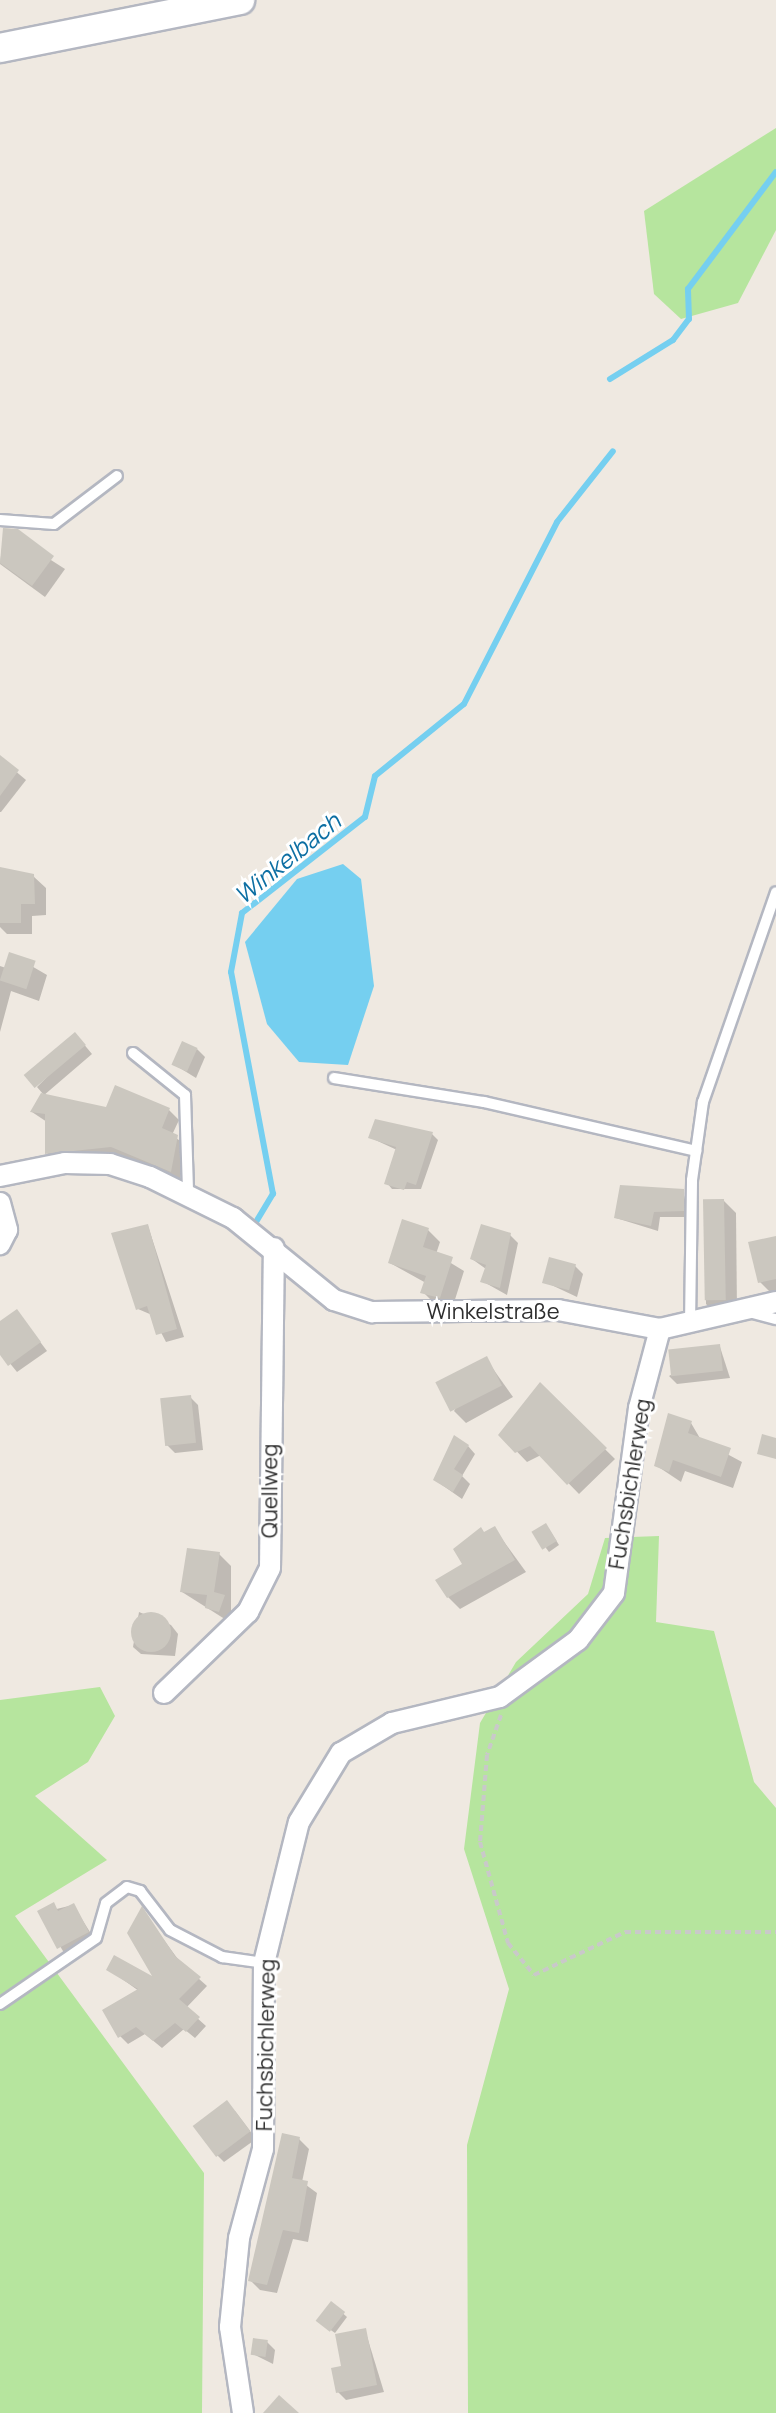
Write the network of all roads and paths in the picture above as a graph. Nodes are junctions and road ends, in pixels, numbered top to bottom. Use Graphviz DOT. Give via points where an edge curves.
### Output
graph roads {
  1 [pos="240,0"];
  2 [pos="0,48"];
  3 [pos="117,476"];
  4 [pos="0,520"];
  5 [pos="776,892"];
  6 [pos="133,1053"];
  7 [pos="334,1078"];
  8 [pos="696,1151"];
  9 [pos="0,1176"];
  10 [pos="188,1191"];
  11 [pos="0,1203"];
  12 [pos="0,1244"];
  13 [pos="274,1248"];
  14 [pos="776,1302"];
  15 [pos="749,1312"];
  16 [pos="776,1319"];
  17 [pos="690,1326"];
  18 [pos="660,1329"];
  19 [pos="164,1693"];
  20 [pos="500,1697"];
  21 [pos="776,1932"];
  22 [pos="264,1963"];
  23 [pos="0,2004"];
  24 [pos="243,2413"];
  1 -- 2 [label="street"];
  3 -- 4 [label="lane" via="54,524"];
  5 -- 8 [label="lane" via="720,1040"];
  6 -- 10 [label="lane" via="185,1095"];
  7 -- 8 [label="lane" via="498,1104"];
  8 -- 17 [label="lane"];
  9 -- 10 [label="street, Winkelstraße" via="65,1163 110,1164"];
  10 -- 13 [label="street, Winkelstraße"];
  11 -- 12 [label="street" via="7,1230"];
  13 -- 18 [label="street, Winkelstraße" via="334,1300 372,1312 558,1310"];
  13 -- 19 [label="street, Quellweg" via="270,1568 248,1612"];
  14 -- 15 [label="street, Winkelstraße"];
  15 -- 16 [label="lane"];
  15 -- 17 [label="street, Winkelstraße"];
  17 -- 18 [label="street, Winkelstraße"];
  18 -- 20 [label="street, Fuchsbichlerweg" via="639,1408 614,1593 578,1640"];
  20 -- 21 [label="path" via="480,1842 508,1943 534,1975 625,1932"];
  20 -- 22 [label="street, Fuchsbichlerweg" via="392,1723 341,1753 299,1822"];
  22 -- 23 [label="lane" via="222,1957 170,1930 140,1891 127,1887 106,1903 88,1946"];
  22 -- 24 [label="street, Fuchsbichlerweg" via="263,2149 239,2238 230,2327"];
}
